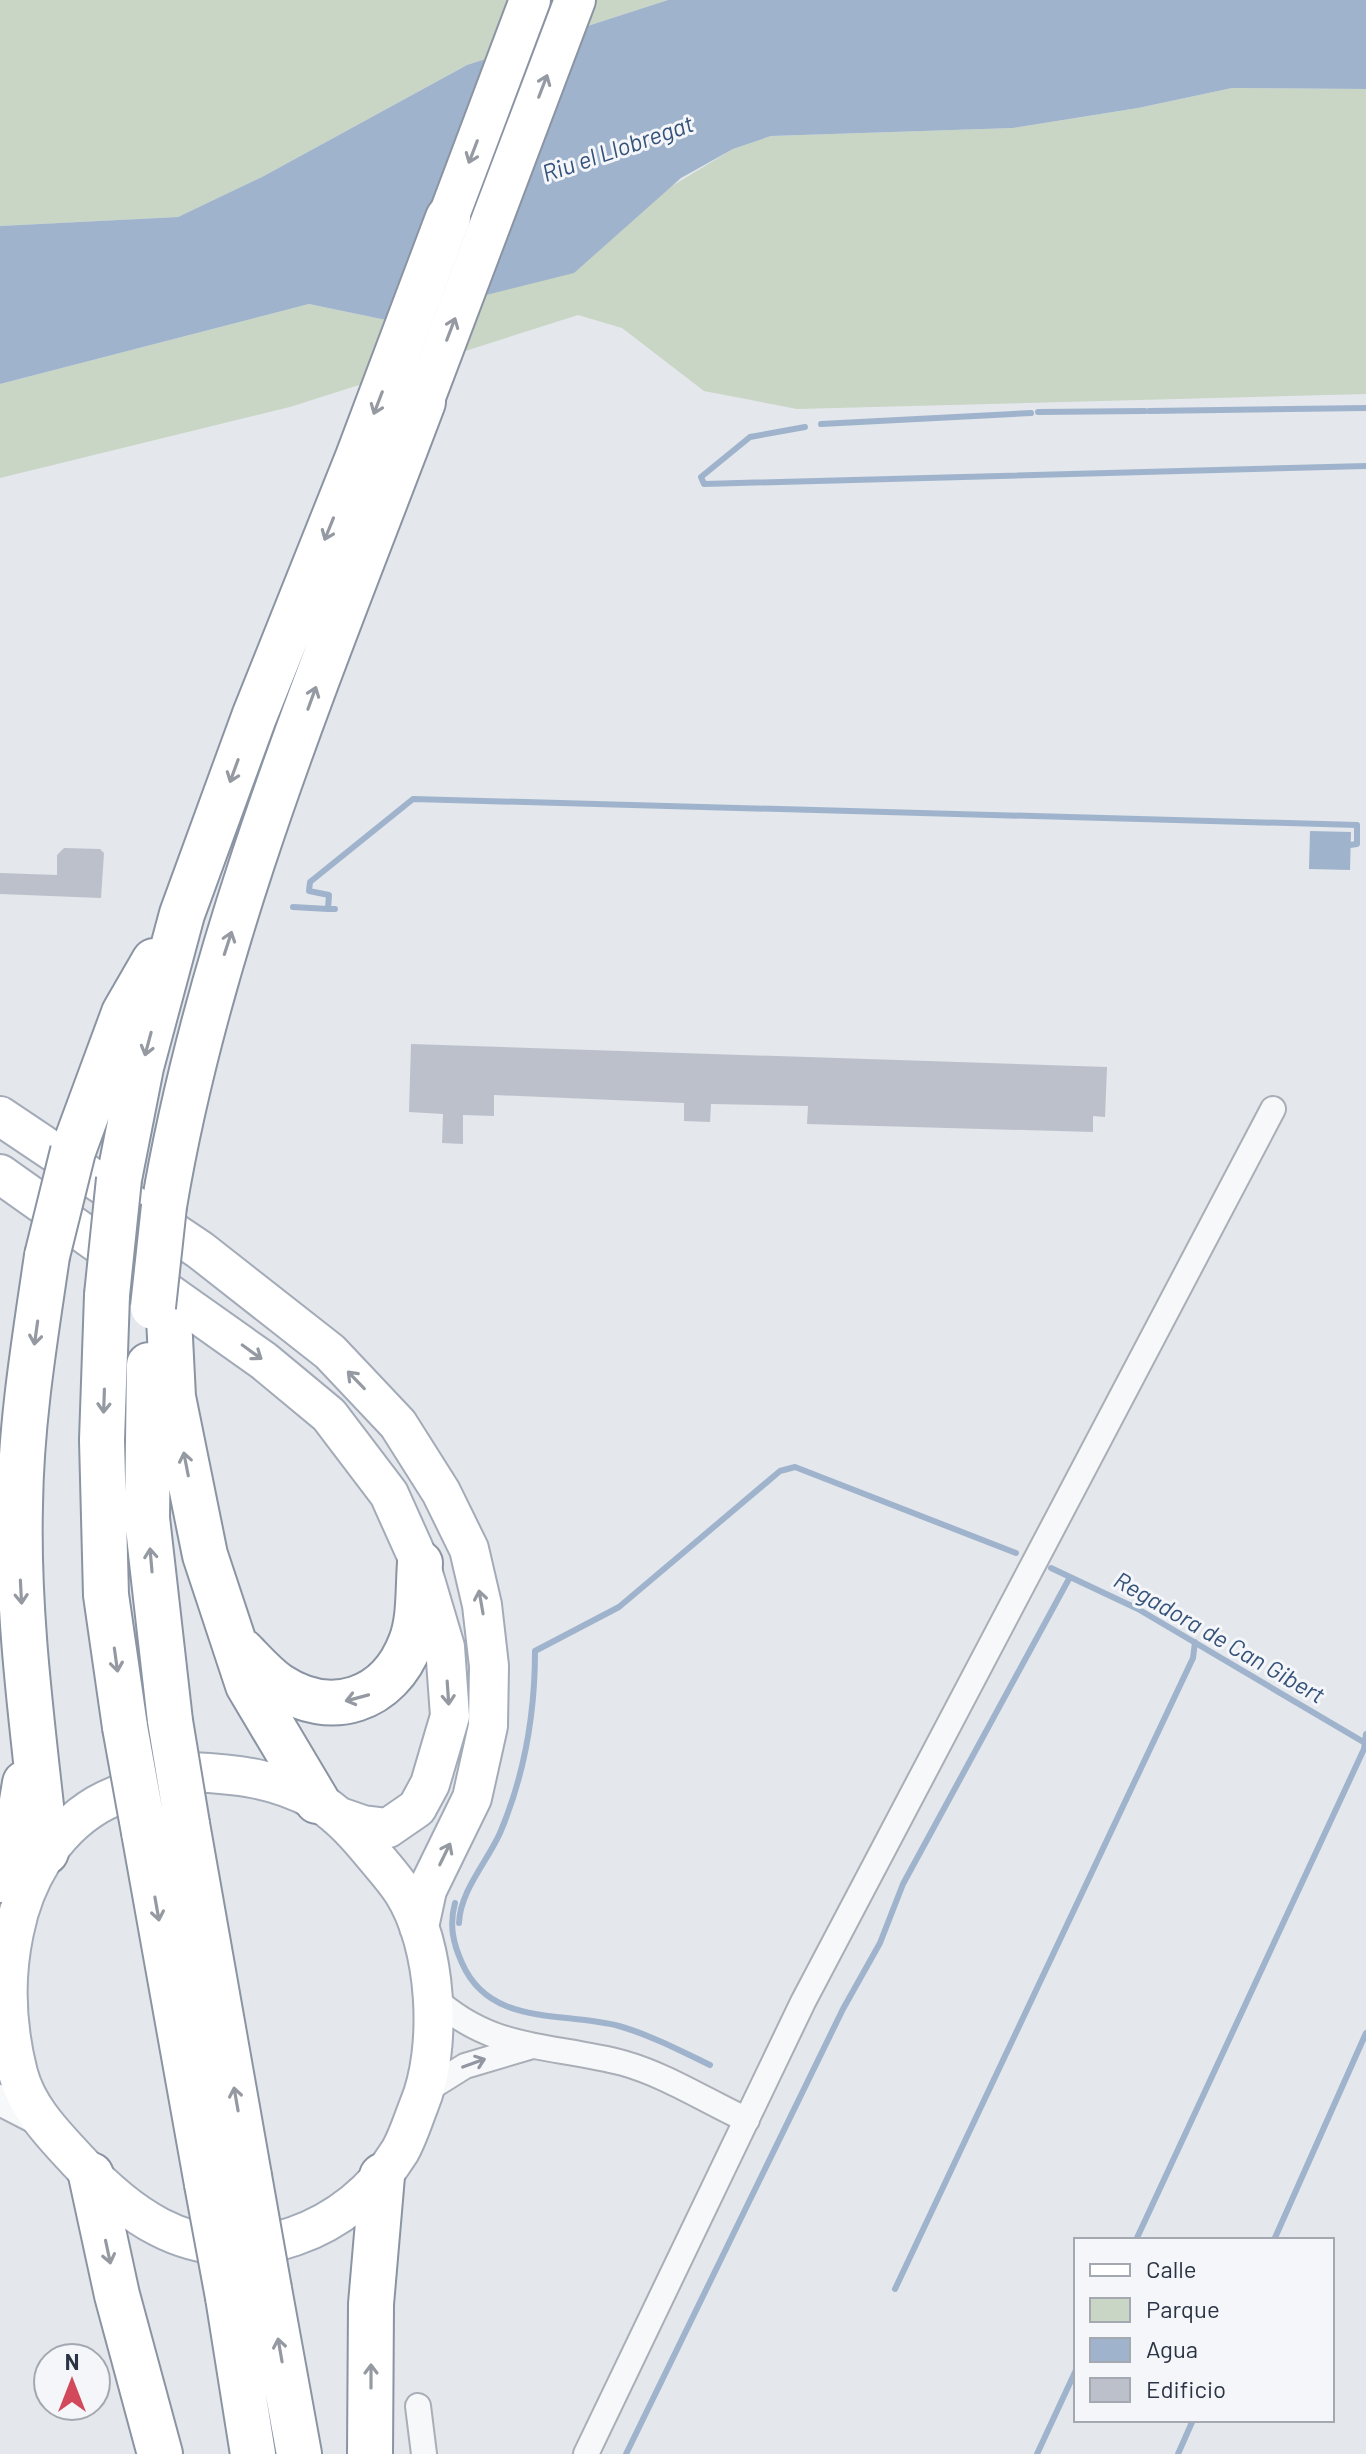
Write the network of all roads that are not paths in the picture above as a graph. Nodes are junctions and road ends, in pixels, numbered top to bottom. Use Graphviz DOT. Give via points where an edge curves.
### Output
graph roads {
  1 [pos="530,0"];
  2 [pos="575,0"];
  3 [pos="448,218"];
  4 [pos="423,402"];
  5 [pos="182,914"];
  6 [pos="1273,1109"];
  7 [pos="0,1116"];
  8 [pos="0,1174"];
  9 [pos="161,1313"];
  10 [pos="420,1563"];
  11 [pos="238,1646"];
  12 [pos="34,1734"];
  13 [pos="327,1808"];
  14 [pos="46,1852"];
  15 [pos="0,1880"];
  16 [pos="419,1927"];
  17 [pos="3,1992"];
  18 [pos="433,1997"];
  19 [pos="529,2047"];
  20 [pos="425,2091"];
  21 [pos="0,2100"];
  22 [pos="39,2120"];
  23 [pos="747,2120"];
  24 [pos="91,2175"];
  25 [pos="382,2176"];
  26 [pos="248,2293"];
  27 [pos="418,2406"];
  28 [pos="160,2454"];
  29 [pos="253,2454"];
  30 [pos="299,2454"];
  31 [pos="370,2454"];
  32 [pos="424,2454"];
  33 [pos="586,2454"];
  1 -- 3 [label="highway, one-way"];
  4 -- 2 [label="highway, one-way"];
  3 -- 5 [label="highway, one-way"];
  9 -- 4 [label="highway, one-way, bridge" via="180,1112 204,1017 287,767"];
  5 -- 12 [label="highway, one-way, bridge" via="124,1013 73,1151 47,1256 26,1405 20,1503 20,1594"];
  5 -- 26 [label="highway, one-way, bridge" via="141,1067 119,1179 107,1295 102,1440 106,1595 207,2184"];
  6 -- 23 [label="street" via="803,2002"];
  16 -- 7 [label="main road, one-way" via="427,1890 472,1798 488,1726 482,1605 469,1549 441,1492 398,1424 330,1352 200,1250"];
  8 -- 10 [label="main road, one-way" via="264,1361 329,1415 389,1494"];
  11 -- 9 [label="highway, one-way" via="205,1555"];
  26 -- 9 [label="highway, one-way, bridge" via="249,2176 170,1721 147,1518 146,1414"];
  10 -- 11 [label="highway, one-way" via="412,1640 390,1682 378,1691 341,1702 299,1696 276,1684"];
  10 -- 13 [label="main road, one-way" via="445,1647 450,1716 430,1784 417,1808 388,1828 363,1825"];
  11 -- 13 [label="highway" via="248,1685"];
  12 -- 14 [label="highway"];
  12 -- 15 [label="highway" via="17,1831"];
  13 -- 14 [label="main road" via="245,1774 191,1772 99,1804"];
  13 -- 16 [label="main road" via="404,1893"];
  14 -- 17 [label="main road" via="19,1905"];
  16 -- 18 [label="main road"];
  17 -- 22 [label="main road" via="18,2075"];
  18 -- 19 [label="street" via="476,2030"];
  18 -- 20 [label="main road" via="434,2046"];
  20 -- 19 [label="street, one-way" via="465,2066"];
  19 -- 23 [label="street" via="625,2064"];
  20 -- 25 [label="main road" via="401,2149"];
  21 -- 22 [label="street"];
  22 -- 24 [label="main road"];
  23 -- 33 [label="street"];
  24 -- 25 [label="main road" via="125,2206 162,2229 221,2245 272,2243 301,2235 342,2214"];
  24 -- 28 [label="highway, one-way"];
  31 -- 25 [label="highway, one-way" via="371,2304"];
  26 -- 29 [label="highway"];
  30 -- 26 [label="highway, one-way"];
  27 -- 32 [label="street"];
}
